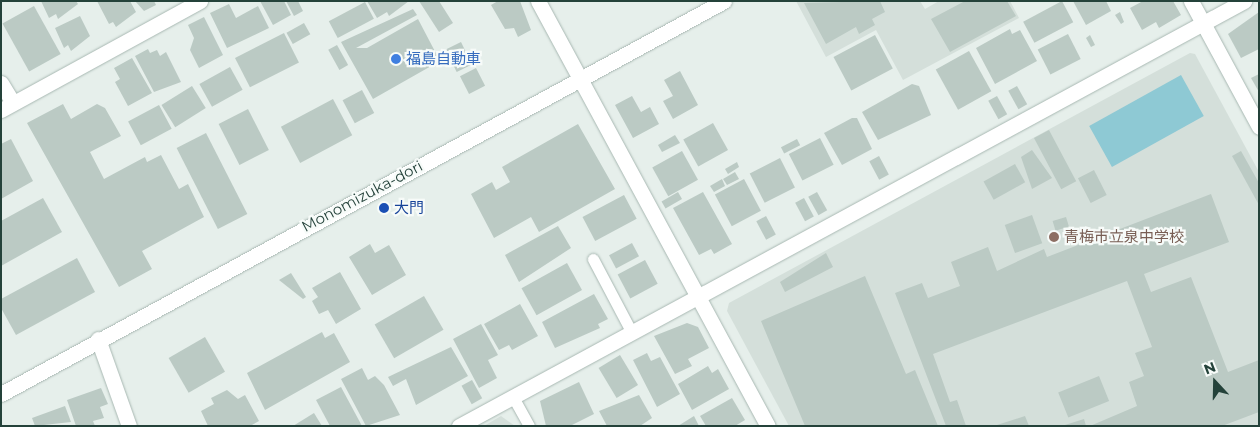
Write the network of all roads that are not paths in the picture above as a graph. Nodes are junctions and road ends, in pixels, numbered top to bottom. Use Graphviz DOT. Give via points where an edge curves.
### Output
graph roads {
  1 [pos="200,1"];
  2 [pos="538,1"];
  3 [pos="724,1"];
  4 [pos="1191,1"];
  5 [pos="1244,1"];
  6 [pos="1203,23"];
  7 [pos="581,78"];
  8 [pos="1,83"];
  9 [pos="7,106"];
  10 [pos="1259,127"];
  11 [pos="593,259"];
  12 [pos="699,296"];
  13 [pos="632,333"];
  14 [pos="98,339"];
  15 [pos="1,394"];
  16 [pos="513,397"];
  17 [pos="130,426"];
  18 [pos="459,426"];
  19 [pos="529,426"];
  20 [pos="768,426"];
  1 -- 9 [label="street"];
  2 -- 7 [label="street"];
  3 -- 7 [label="street, Monomizuka-dori"];
  4 -- 6 [label="street"];
  5 -- 6 [label="street"];
  6 -- 10 [label="street"];
  6 -- 12 [label="street"];
  7 -- 12 [label="street"];
  7 -- 14 [label="street, Monomizuka-dori"];
  8 -- 9 [label="street"];
  11 -- 13 [label="lane"];
  12 -- 13 [label="street"];
  12 -- 20 [label="street"];
  13 -- 16 [label="street"];
  14 -- 15 [label="street, Monomizuka-dori"];
  14 -- 17 [label="street"];
  16 -- 18 [label="street"];
  16 -- 19 [label="lane"];
}
